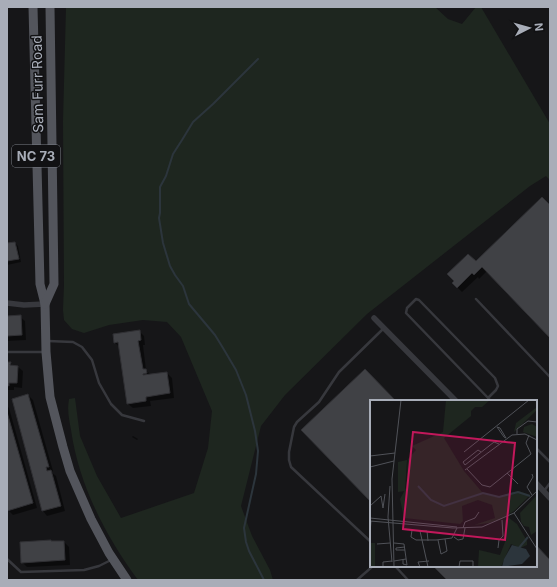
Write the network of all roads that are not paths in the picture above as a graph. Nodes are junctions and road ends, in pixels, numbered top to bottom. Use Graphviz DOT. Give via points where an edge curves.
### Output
graph roads {
  1 [pos="33,7"];
  2 [pos="50,7"];
  3 [pos="476,299"];
  4 [pos="7,303"];
  5 [pos="45,304"];
  6 [pos="374,318"];
  7 [pos="384,328"];
  8 [pos="46,341"];
  9 [pos="7,352"];
  10 [pos="46,352"];
  11 [pos="550,377"];
  12 [pos="488,398"];
  13 [pos="455,400"];
  14 [pos="144,422"];
  15 [pos="537,449"];
  16 [pos="550,462"];
  17 [pos="550,483"];
  18 [pos="537,484"];
  19 [pos="544,492"];
  20 [pos="550,498"];
  21 [pos="370,541"];
  22 [pos="7,559"];
  23 [pos="113,559"];
  24 [pos="372,567"];
  25 [pos="396,567"];
  26 [pos="127,580"];
  27 [pos="357,580"];
  28 [pos="408,580"];
  1 -- 5 [label="main road, Sam Furr Road / NC 73" via="39,277"];
  2 -- 5 [label="main road, Sam Furr Road / NC 73" via="54,284"];
  3 -- 11 [label="lane"];
  4 -- 5 [label="street"];
  5 -- 8 [label="main road, Sam Furr Road / NC 73"];
  6 -- 7 [label="street"];
  7 -- 13 [label="street"];
  7 -- 21 [label="lane" via="339,372 319,402 297,422 289,452 292,467"];
  8 -- 10 [label="main road, Sam Furr Road / NC 73"];
  8 -- 14 [label="lane" via="73,342 82,347 92,360 99,383 110,404 122,415"];
  9 -- 10 [label="lane"];
  10 -- 23 [label="main road, Sam Furr Road / NC 73" via="50,397 66,459 90,519"];
  12 -- 12 [label="lane" via="406,313 407,308 416,299 496,378 498,386"];
  15 -- 16 [label="lane"];
  17 -- 19 [label="lane"];
  18 -- 19 [label="street"];
  19 -- 20 [label="street"];
  22 -- 23 [label="lane" via="21,572 84,570"];
  23 -- 26 [label="main road, Sam Furr Road / NC 73"];
  24 -- 27 [label="lane"];
  25 -- 28 [label="lane"];
}
